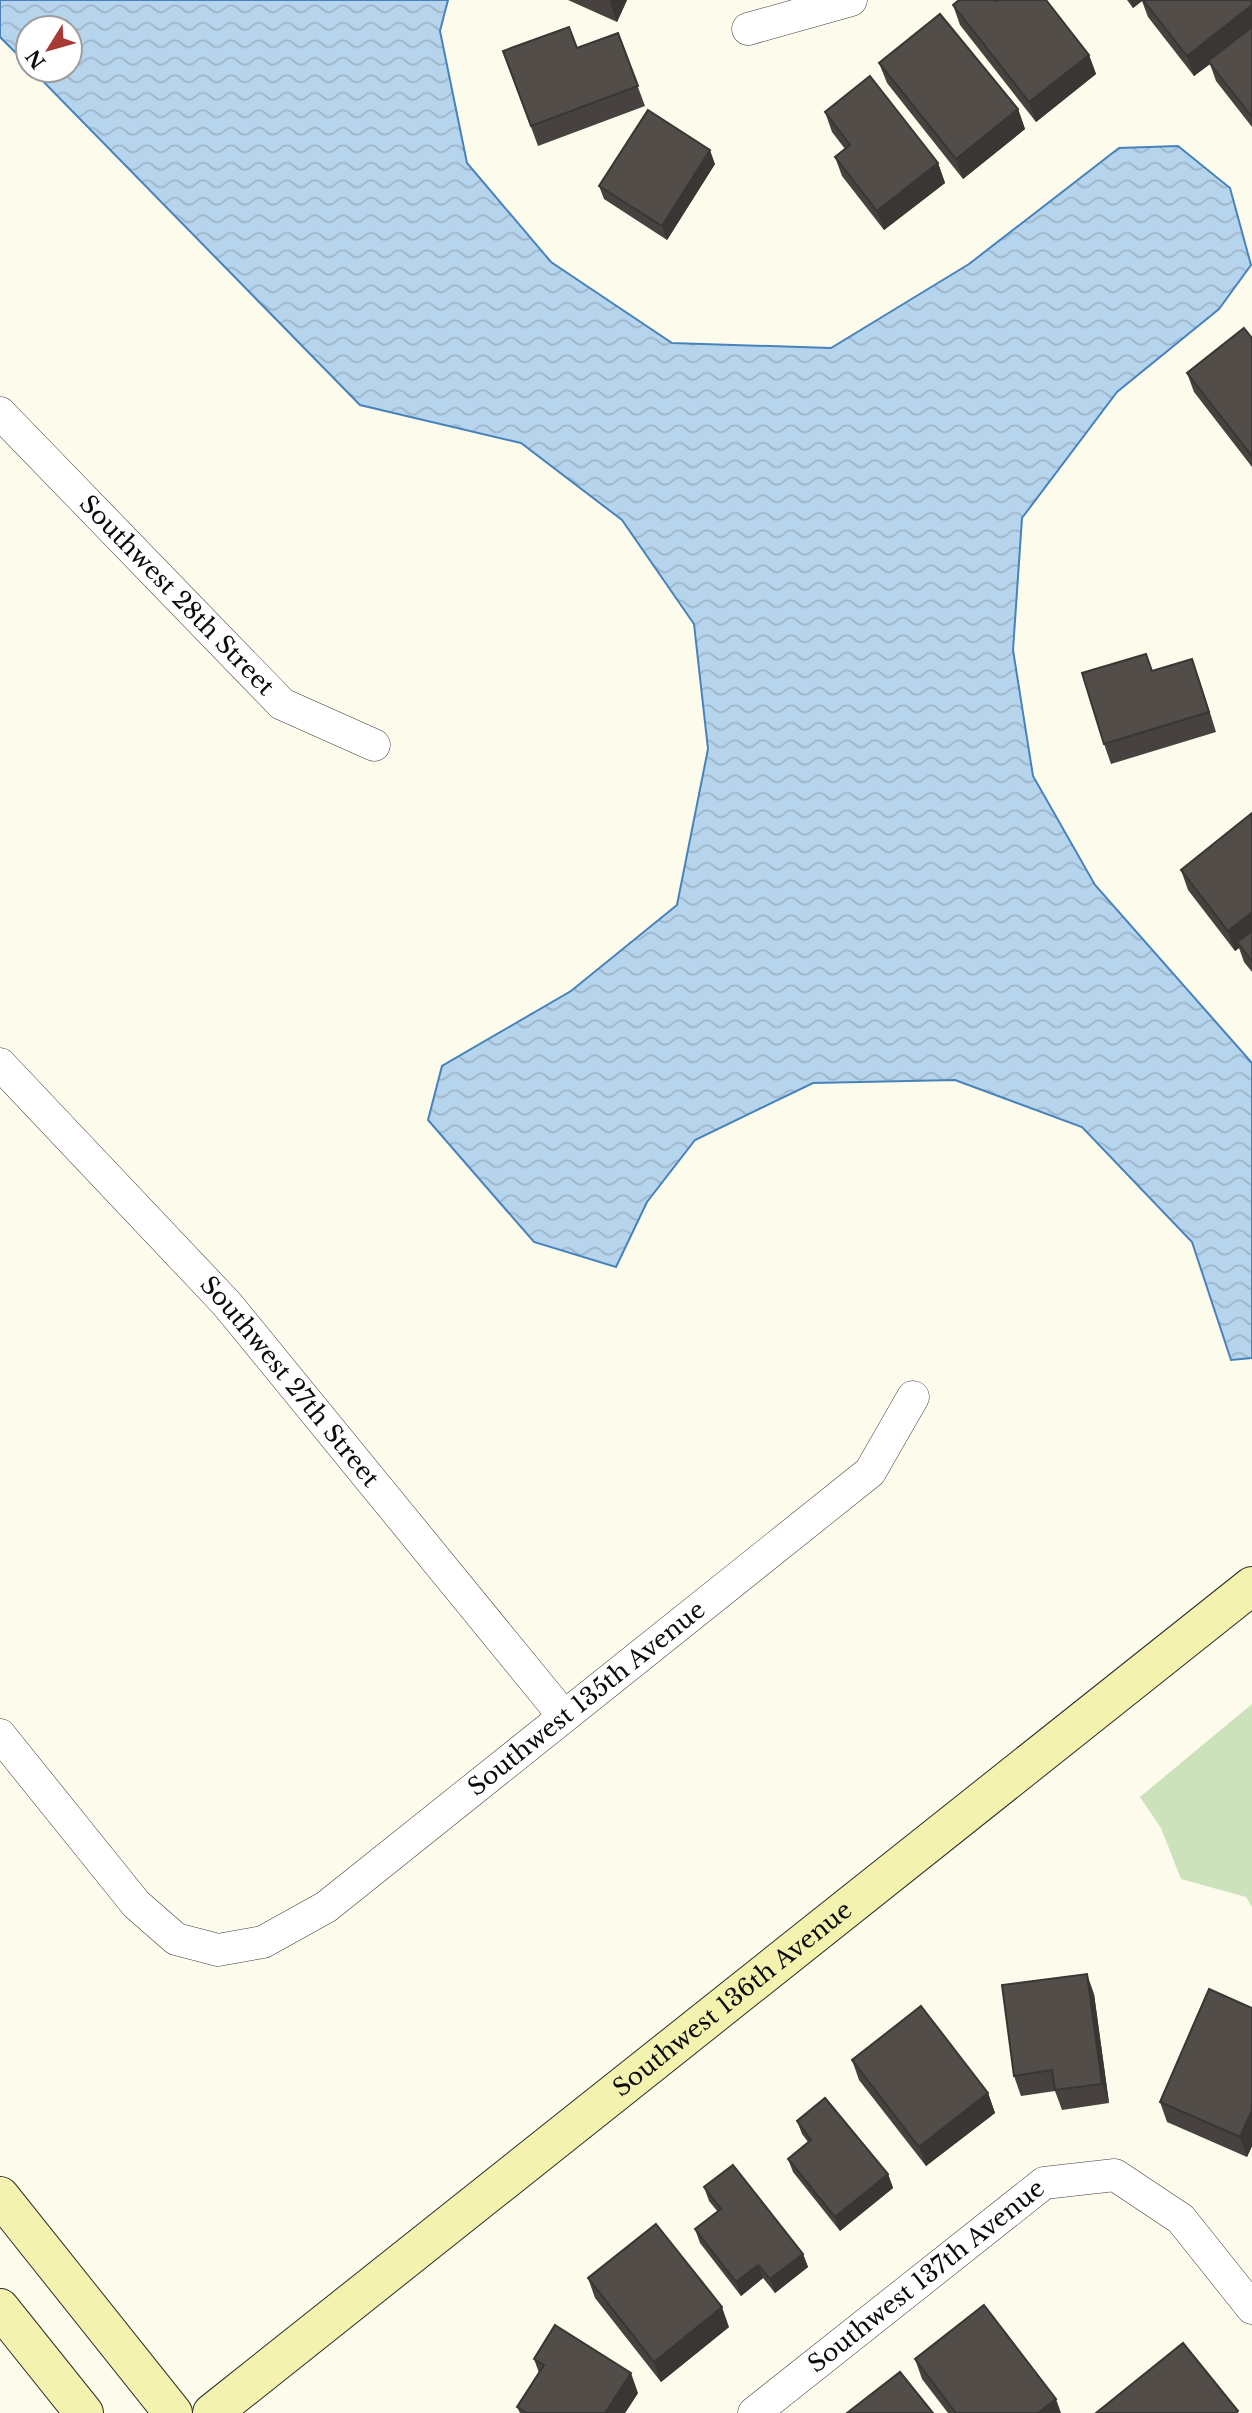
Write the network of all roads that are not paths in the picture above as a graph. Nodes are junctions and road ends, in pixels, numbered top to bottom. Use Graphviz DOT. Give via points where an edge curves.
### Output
graph roads {
  1 [pos="851,0"];
  2 [pos="748,29"];
  3 [pos="0,414"];
  4 [pos="374,745"];
  5 [pos="0,1064"];
  6 [pos="913,1397"];
  7 [pos="1252,1586"];
  8 [pos="563,1715"];
  9 [pos="0,1735"];
  10 [pos="0,2196"];
  11 [pos="0,2308"];
  12 [pos="1252,2308"];
  13 [pos="84,2413"];
  14 [pos="173,2413"];
  15 [pos="212,2413"];
  16 [pos="754,2413"];
  1 -- 2 [label="street"];
  3 -- 4 [label="street, Southwest 28th Street" via="282,704"];
  5 -- 8 [label="street, Southwest 27th Street" via="227,1304"];
  6 -- 8 [label="street, Southwest 135th Avenue" via="870,1472"];
  7 -- 15 [label="street, Southwest 136th Avenue"];
  8 -- 9 [label="street, Southwest 135th Avenue" via="326,1907 263,1942 218,1950 176,1939 136,1903"];
  10 -- 14 [label="street"];
  11 -- 13 [label="street"];
  12 -- 16 [label="street, Southwest 137th Avenue" via="1181,2219 1115,2175 1044,2183"];
}
